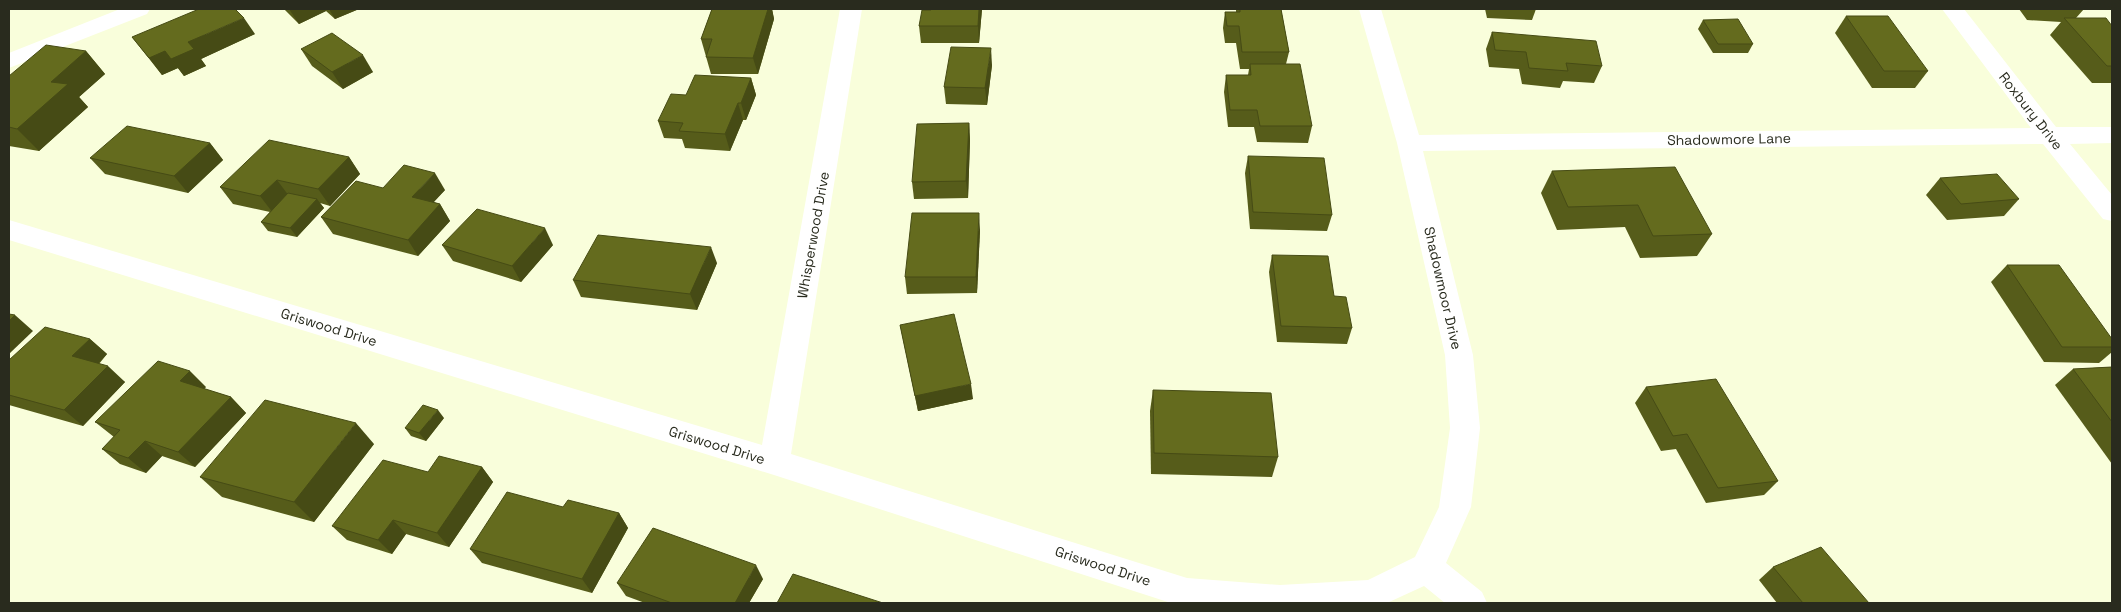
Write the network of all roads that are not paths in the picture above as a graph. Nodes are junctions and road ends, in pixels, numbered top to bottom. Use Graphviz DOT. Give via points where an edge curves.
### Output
graph roads {
  1 [pos="138,9"];
  2 [pos="852,9"];
  3 [pos="1370,9"];
  4 [pos="1953,9"];
  5 [pos="9,61"];
  6 [pos="2112,135"];
  7 [pos="2050,136"];
  8 [pos="1409,142"];
  9 [pos="2112,212"];
  10 [pos="9,230"];
  11 [pos="774,462"];
  12 [pos="1428,568"];
  13 [pos="1470,603"];
  1 -- 5 [label="street"];
  2 -- 11 [label="street, Whisperwood Drive"];
  3 -- 8 [label="street, Shadowmoor Drive"];
  4 -- 7 [label="street, Roxbury Drive"];
  6 -- 7 [label="street, Shadowmore Lane"];
  7 -- 8 [label="street, Shadowmore Lane"];
  7 -- 9 [label="street, Roxbury Drive"];
  8 -- 12 [label="street, Shadowmoor Drive" via="1459,355 1465,428 1455,507"];
  10 -- 11 [label="street, Griswood Drive"];
  11 -- 12 [label="street, Griswood Drive" via="1187,592 1280,601 1370,595"];
  12 -- 13 [label="street"];
}
